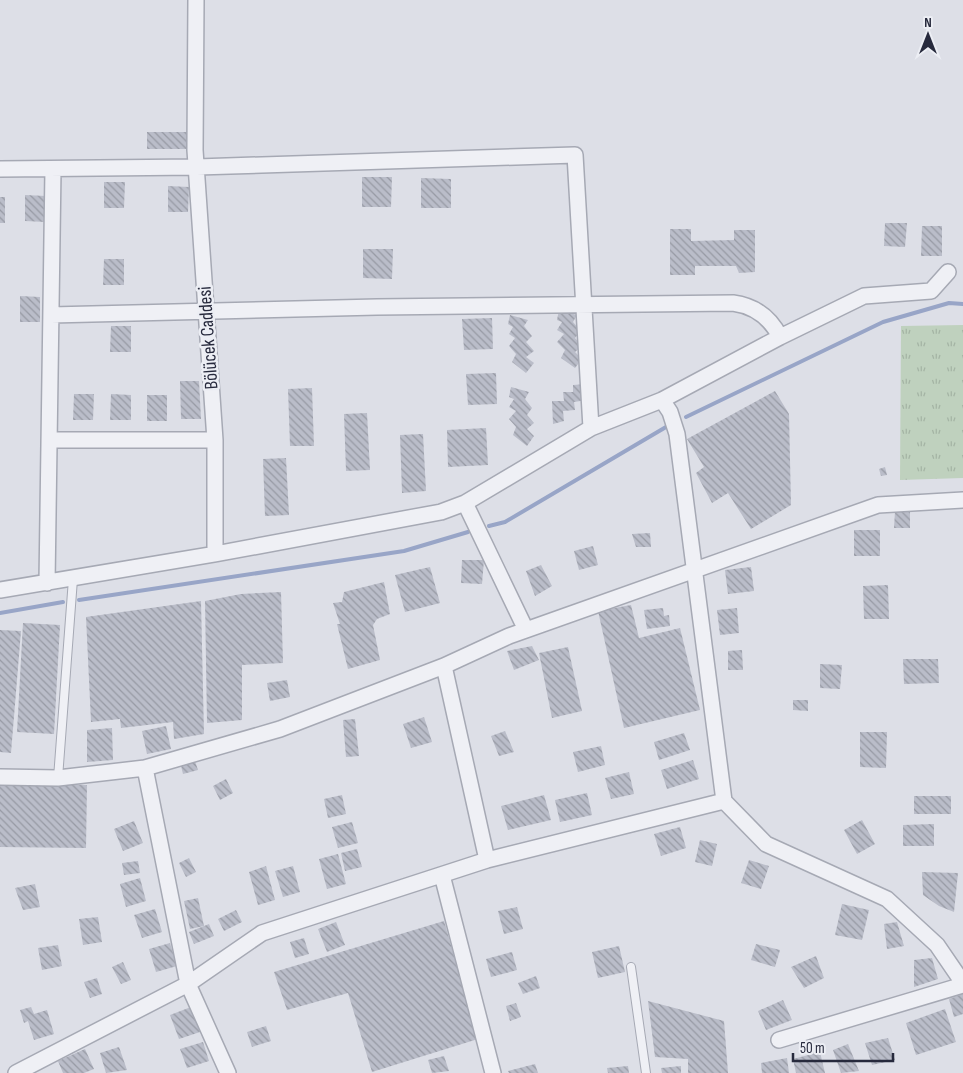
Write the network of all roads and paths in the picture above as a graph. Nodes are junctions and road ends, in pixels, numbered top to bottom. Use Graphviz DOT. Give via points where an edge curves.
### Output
graph roads {
  1 [pos="196,0"];
  2 [pos="197,167"];
  3 [pos="53,169"];
  4 [pos="0,170"];
  5 [pos="948,272"];
  6 [pos="583,304"];
  7 [pos="204,310"];
  8 [pos="50,315"];
  9 [pos="780,337"];
  10 [pos="666,406"];
  11 [pos="592,428"];
  12 [pos="49,440"];
  13 [pos="215,440"];
  14 [pos="963,500"];
  15 [pos="465,503"];
  16 [pos="216,554"];
  17 [pos="695,572"];
  18 [pos="47,583"];
  19 [pos="72,583"];
  20 [pos="0,590"];
  21 [pos="526,630"];
  22 [pos="444,666"];
  23 [pos="145,768"];
  24 [pos="0,776"];
  25 [pos="58,778"];
  26 [pos="724,801"];
  27 [pos="487,860"];
  28 [pos="442,875"];
  29 [pos="631,967"];
  30 [pos="188,984"];
  31 [pos="963,984"];
  32 [pos="779,1040"];
  33 [pos="16,1073"];
  34 [pos="228,1073"];
  35 [pos="493,1073"];
  36 [pos="646,1073"];
  1 -- 2 [label="street, Bölücek Caddesi" via="194,122"];
  2 -- 3 [label="street"];
  2 -- 6 [label="street" via="575,156"];
  2 -- 7 [label="street, Bölücek Caddesi"];
  3 -- 4 [label="street"];
  3 -- 8 [label="street"];
  5 -- 9 [label="street" via="931,290 864,296"];
  6 -- 7 [label="street"];
  6 -- 9 [label="street" via="742,304 765,316"];
  6 -- 11 [label="street"];
  7 -- 8 [label="street"];
  7 -- 13 [label="street, Bölücek Caddesi"];
  8 -- 12 [label="street"];
  9 -- 10 [label="street"];
  10 -- 11 [label="street"];
  10 -- 17 [label="street" via="677,434"];
  11 -- 15 [label="street"];
  12 -- 13 [label="street"];
  12 -- 18 [label="street"];
  13 -- 16 [label="street, Bölücek Caddesi"];
  14 -- 17 [label="street" via="878,505"];
  15 -- 16 [label="street" via="420,516"];
  15 -- 21 [label="street"];
  16 -- 19 [label="street"];
  17 -- 21 [label="street"];
  17 -- 26 [label="street"];
  18 -- 19 [label="street"];
  18 -- 20 [label="street"];
  19 -- 25 [label="lane"];
  21 -- 22 [label="street"];
  22 -- 23 [label="street" via="280,729"];
  22 -- 27 [label="street"];
  23 -- 25 [label="street"];
  23 -- 30 [label="street"];
  24 -- 25 [label="street"];
  26 -- 27 [label="street"];
  26 -- 31 [label="street" via="766,844 887,899 937,945"];
  27 -- 28 [label="street"];
  28 -- 30 [label="street" via="262,933"];
  28 -- 35 [label="street"];
  29 -- 36 [label="lane"];
  30 -- 33 [label="street"];
  30 -- 34 [label="street"];
  31 -- 32 [label="street"];
}
